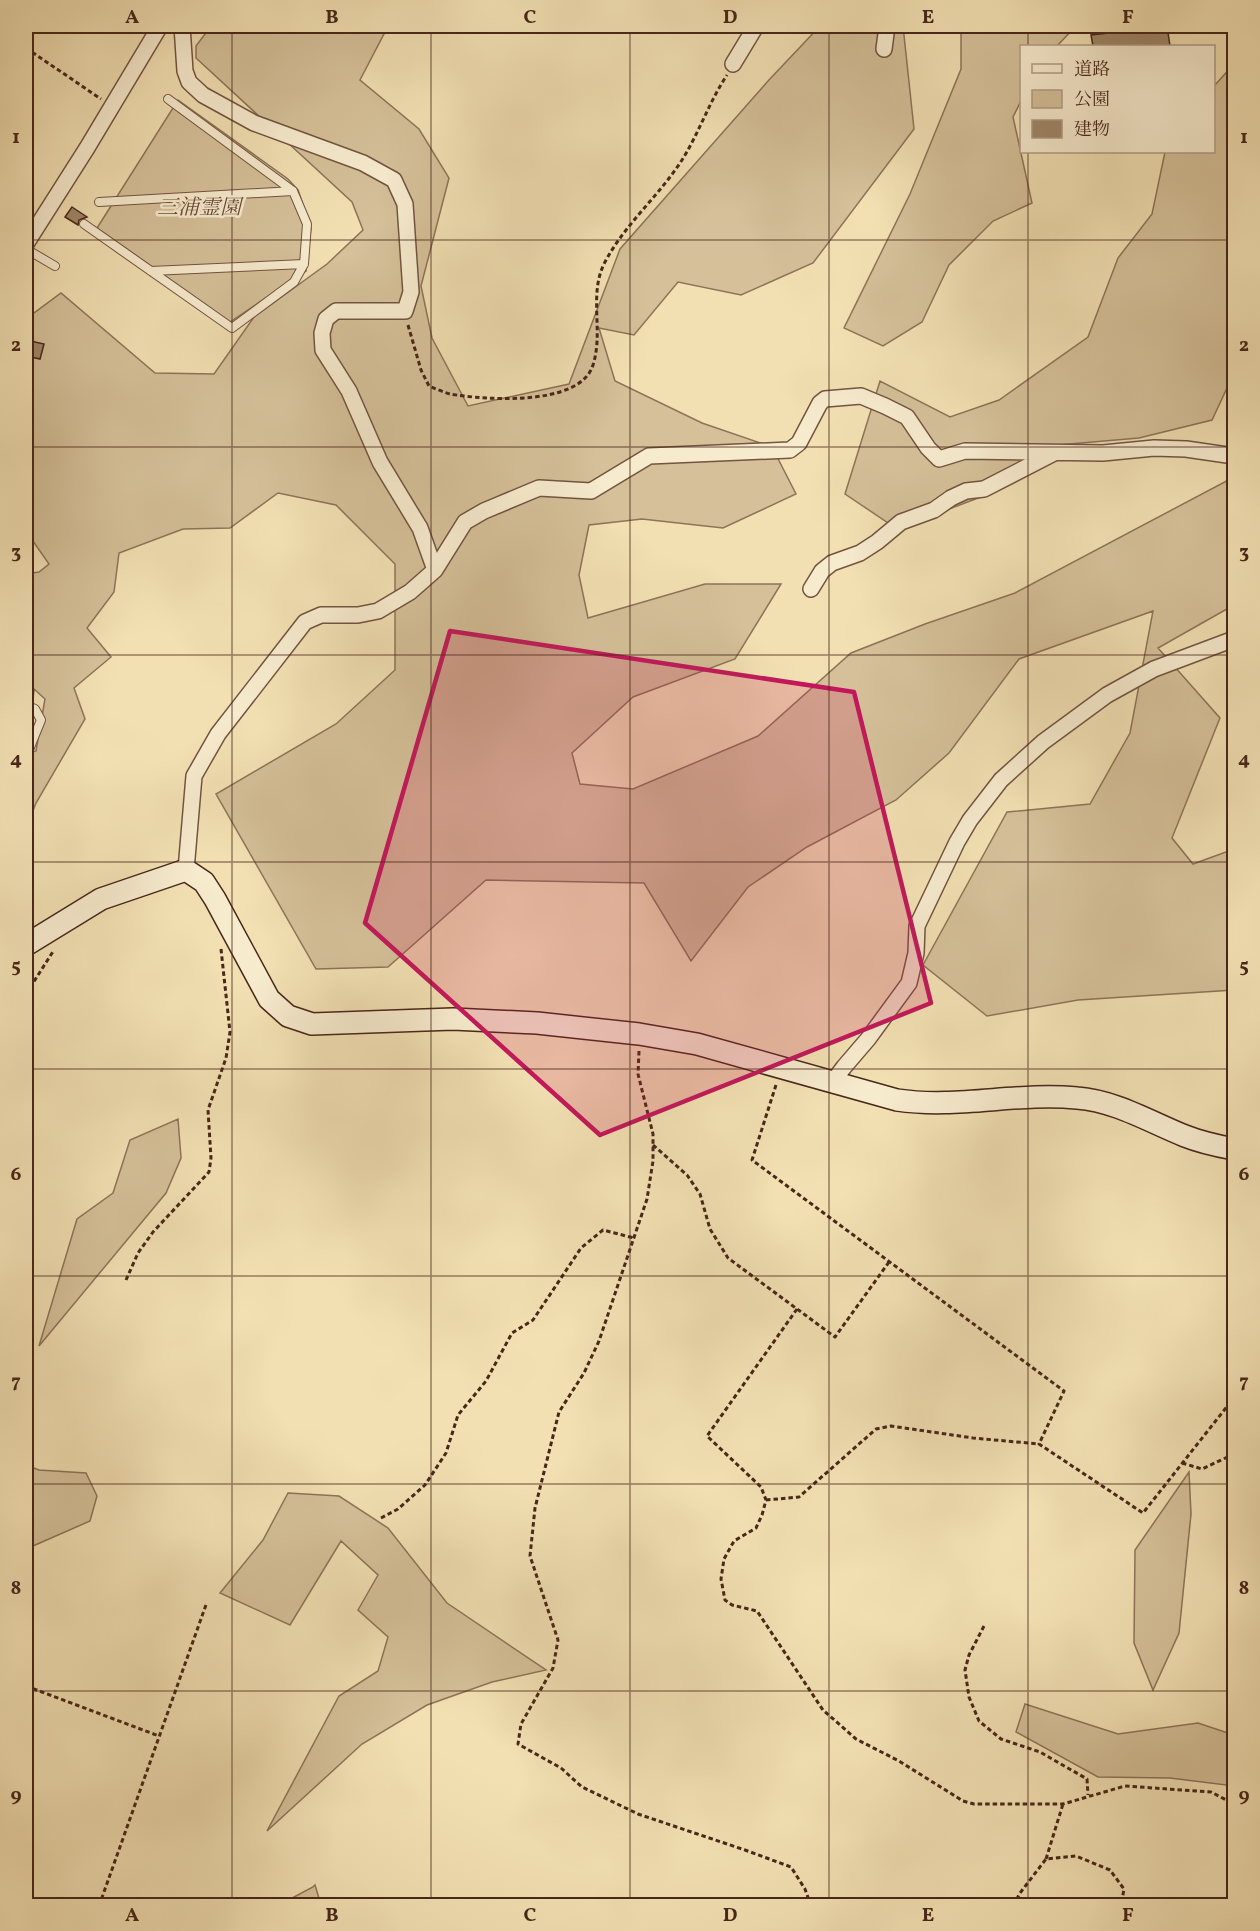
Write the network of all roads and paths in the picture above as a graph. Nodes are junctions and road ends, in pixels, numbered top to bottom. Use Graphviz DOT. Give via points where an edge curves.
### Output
graph roads {
  1 [pos="160,26"];
  2 [pos="182,26"];
  3 [pos="756,26"];
  4 [pos="887,26"];
  5 [pos="26,48"];
  6 [pos="884,49"];
  7 [pos="733,64"];
  8 [pos="168,99"];
  9 [pos="112,107"];
  10 [pos="293,191"];
  11 [pos="99,202"];
  12 [pos="84,224"];
  13 [pos="26,247"];
  14 [pos="304,264"];
  15 [pos="55,266"];
  16 [pos="151,271"];
  17 [pos="405,311"];
  18 [pos="1056,452"];
  19 [pos="1234,456"];
  20 [pos="435,570"];
  21 [pos="811,589"];
  22 [pos="1234,639"];
  23 [pos="26,705"];
  24 [pos="26,757"];
  25 [pos="186,870"];
  26 [pos="63,923"];
  27 [pos="26,945"];
  28 [pos="220,946"];
  29 [pos="26,994"];
  30 [pos="639,1034"];
  31 [pos="781,1069"];
  32 [pos="832,1083"];
  33 [pos="653,1145"];
  34 [pos="1234,1149"];
  35 [pos="634,1238"];
  36 [pos="890,1262"];
  37 [pos="126,1280"];
  38 [pos="798,1310"];
  39 [pos="1234,1407"];
  40 [pos="1039,1444"];
  41 [pos="1234,1454"];
  42 [pos="1182,1463"];
  43 [pos="766,1500"];
  44 [pos="381,1518"];
  45 [pos="207,1602"];
  46 [pos="984,1626"];
  47 [pos="26,1686"];
  48 [pos="159,1736"];
  49 [pos="1088,1795"];
  50 [pos="1063,1804"];
  51 [pos="1234,1804"];
  52 [pos="1046,1859"];
  53 [pos="99,1905"];
  54 [pos="811,1905"];
  55 [pos="1013,1905"];
  56 [pos="1121,1905"];
  1 -- 9 [label="street"];
  2 -- 17 [label="street" via="185,71 189,82 203,95 254,123 363,163 394,180 405,204 411,292"];
  3 -- 7 [label="street"];
  4 -- 6 [label="street"];
  5 -- 9 [label="path"];
  7 -- 17 [label="path" via="681,161 604,262 597,287 598,336 593,366 583,381 545,396 488,398 448,393 429,386"];
  8 -- 10 [label="lane"];
  9 -- 13 [label="street"];
  10 -- 11 [label="lane"];
  10 -- 14 [label="lane" via="307,224"];
  12 -- 16 [label="lane"];
  13 -- 15 [label="lane"];
  14 -- 16 [label="lane"];
  14 -- 16 [label="lane" via="294,282 232,328"];
  17 -- 20 [label="street" via="336,311 326,319 323,350 349,391 380,462 420,528"];
  18 -- 19 [label="street" via="1154,448"];
  18 -- 20 [label="street" via="965,451 939,459 908,417 861,396 825,399 799,443 790,450 649,456 591,491 538,488 484,511 465,522"];
  18 -- 21 [label="street" via="984,489 966,491 934,510 901,522 860,553 832,563"];
  20 -- 25 [label="street" via="410,592 378,611 321,615 305,622 218,734 194,776"];
  22 -- 32 [label="street" via="1154,669 1107,695 1042,742 1001,780 957,842 917,926 909,983"];
  23 -- 24 [label="lane" via="35,709 41,720"];
  25 -- 26 [label="street" via="100,899"];
  25 -- 30 [label="street" via="204,882 270,999 288,1016 312,1024 464,1020"];
  26 -- 27 [label="street"];
  26 -- 29 [label="path" via="60,942"];
  28 -- 37 [label="path" via="230,1032 226,1058 208,1110 209,1172 153,1232"];
  30 -- 31 [label="street" via="697,1044"];
  30 -- 33 [label="path" via="638,1074"];
  31 -- 32 [label="street"];
  31 -- 36 [label="path" via="752,1160"];
  32 -- 34 [label="street" via="922,1104 1079,1098 1122,1108 1187,1137"];
  33 -- 35 [label="path" via="646,1199"];
  33 -- 38 [label="path" via="687,1175 699,1194 710,1229 728,1258"];
  35 -- 44 [label="path" via="603,1230 581,1248 532,1320 512,1333 486,1381 458,1415 446,1453 425,1485"];
  35 -- 54 [label="path" via="599,1341 559,1412 535,1508 530,1556 558,1640 553,1668 521,1724 518,1744 608,1801 791,1867"];
  36 -- 38 [label="path" via="835,1337"];
  36 -- 40 [label="path" via="1064,1391"];
  38 -- 43 [label="path" via="707,1436 761,1487"];
  39 -- 42 [label="path" via="1229,1404"];
  40 -- 42 [label="path" via="1143,1513"];
  40 -- 43 [label="path" via="891,1426 876,1429 799,1497"];
  41 -- 42 [label="path" via="1202,1469"];
  43 -- 50 [label="path" via="756,1528 734,1541 724,1559 721,1579 725,1600 757,1611 824,1710 856,1739 963,1801"];
  45 -- 48 [label="path"];
  46 -- 49 [label="path" via="965,1670 969,1697 980,1721 1001,1739 1040,1752 1087,1779"];
  47 -- 48 [label="path"];
  48 -- 53 [label="path"];
  49 -- 50 [label="path"];
  49 -- 51 [label="path" via="1125,1786 1211,1792"];
  50 -- 52 [label="path"];
  52 -- 55 [label="path"];
  52 -- 56 [label="path" via="1076,1856 1110,1870 1124,1889"];
}
